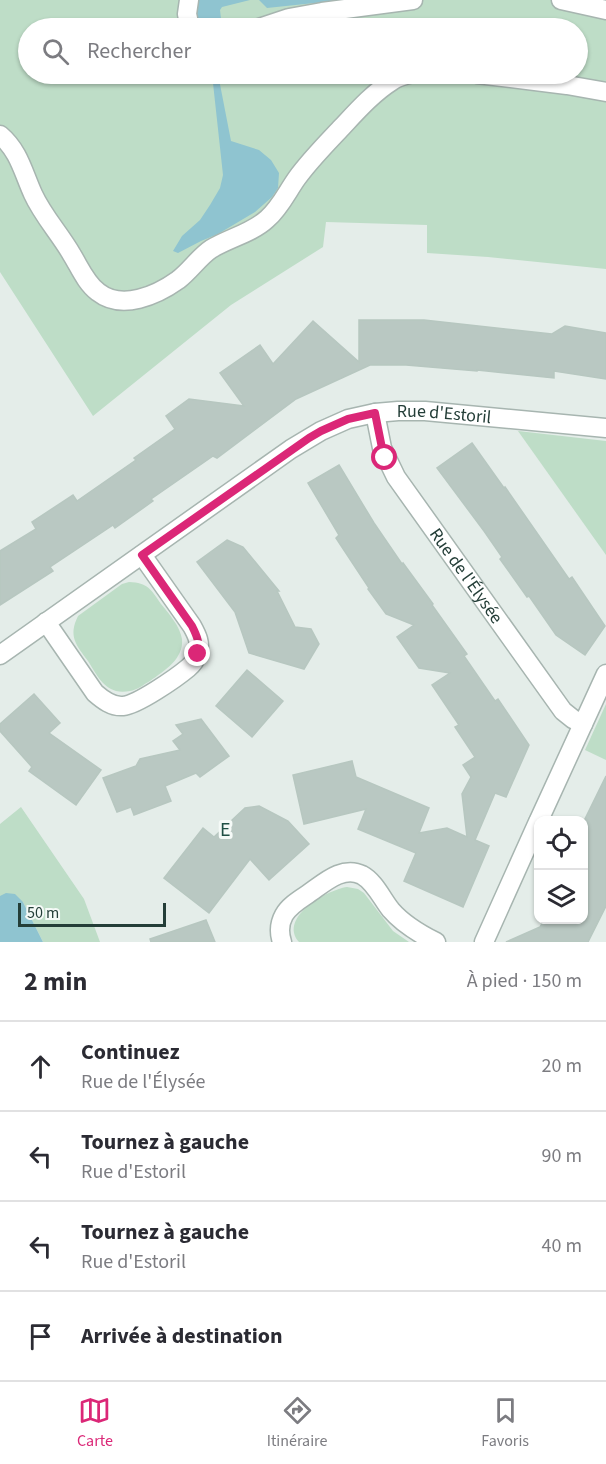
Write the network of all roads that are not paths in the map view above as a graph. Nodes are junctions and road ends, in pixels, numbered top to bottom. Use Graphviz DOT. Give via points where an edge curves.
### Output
graph roads {
  1 [pos="189,0"];
  2 [pos="413,0"];
  3 [pos="561,0"];
  4 [pos="606,10"];
  5 [pos="189,18"];
  6 [pos="289,18"];
  7 [pos="387,84"];
  8 [pos="559,84"];
  9 [pos="606,92"];
  10 [pos="0,135"];
  11 [pos="375,413"];
  12 [pos="606,429"];
  13 [pos="142,555"];
  14 [pos="46,622"];
  15 [pos="0,655"];
  16 [pos="606,674"];
  17 [pos="583,724"];
  18 [pos="541,816"];
  19 [pos="534,832"];
  20 [pos="282,942"];
  21 [pos="436,942"];
  22 [pos="484,942"];
  1 -- 5 [label="street"];
  2 -- 6 [label="street"];
  3 -- 4 [label="street"];
  7 -- 10 [label="street" via="311,161 267,219 208,251 179,279 129,302 99,293 85,278 33,194 17,154"];
  8 -- 9 [label="street"];
  11 -- 12 [label="street, Rue d'Estoril" via="425,411"];
  11 -- 13 [label="street, Rue d'Estoril" via="348,419 309,438"];
  11 -- 17 [label="street, Rue de l'Élysée" via="385,458 396,477 563,711"];
  13 -- 14 [label="street, Rue d'Estoril"];
  13 -- 14 [label="street" via="198,637 198,654 187,669 133,704 113,705 95,693"];
  14 -- 15 [label="street, Rue d'Estoril"];
  16 -- 17 [label="street"];
  17 -- 18 [label="street"];
  19 -- 22 [label="street"];
  20 -- 21 [label="street" via="280,924 291,906 332,877 354,872 371,882 400,919"];
}
